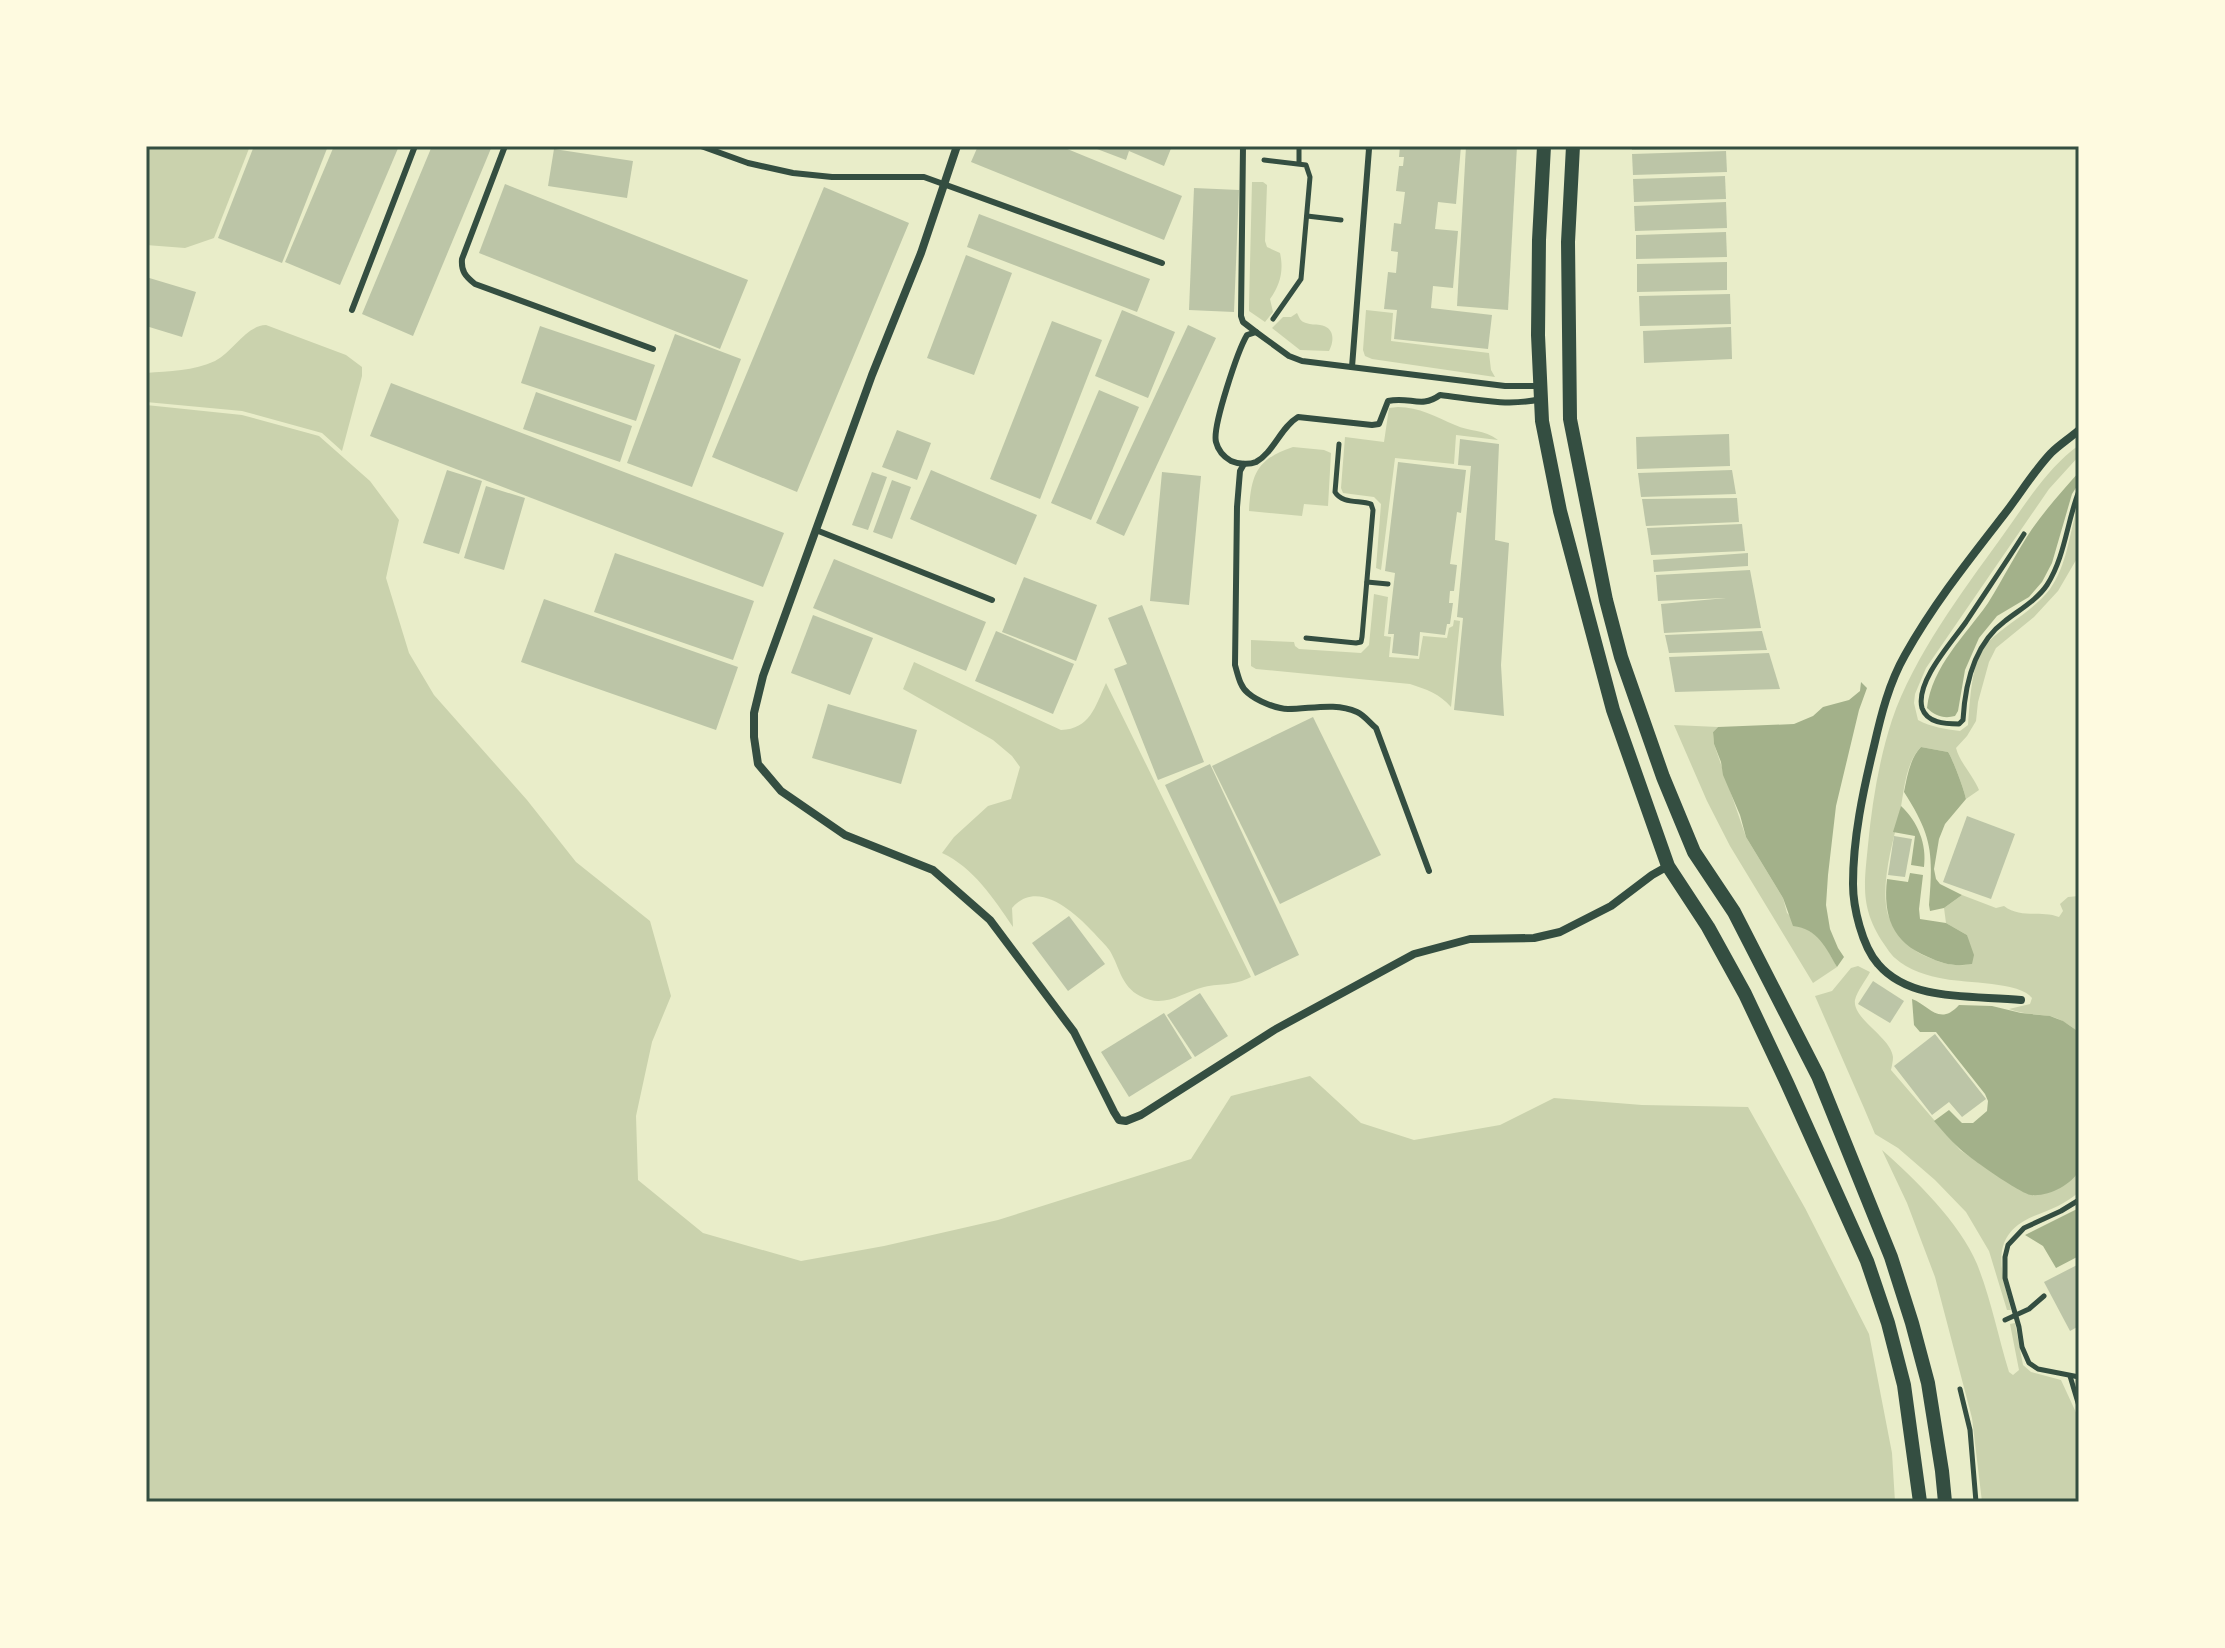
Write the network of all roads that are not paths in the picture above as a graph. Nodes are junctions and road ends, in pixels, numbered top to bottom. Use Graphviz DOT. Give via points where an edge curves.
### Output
graph roads {
  1 [pos="415,146"];
  2 [pos="505,146"];
  3 [pos="701,146"];
  4 [pos="957,146"];
  5 [pos="1243,146"];
  6 [pos="1367,146"];
  7 [pos="1544,146"];
  8 [pos="1573,146"];
  9 [pos="945,185"];
  10 [pos="1162,263"];
  11 [pos="352,310"];
  12 [pos="1259,334"];
  13 [pos="653,349"];
  14 [pos="1352,367"];
  15 [pos="1540,392"];
  16 [pos="2079,430"];
  17 [pos="1244,464"];
  18 [pos="816,530"];
  19 [pos="992,600"];
  20 [pos="1668,866"];
  21 [pos="1429,871"];
  22 [pos="2021,1000"];
  23 [pos="1920,1502"];
  24 [pos="1945,1502"];
  1 -- 11 [label="lane"];
  2 -- 13 [label="lane" via="462,259 466,277"];
  3 -- 9 [label="lane" via="793,173 924,177"];
  4 -- 9 [label="street"];
  5 -- 12 [label="lane" via="1241,316"];
  6 -- 14 [label="lane"];
  7 -- 15 [label="street"];
  8 -- 24 [label="street" via="1570,419 1621,657 1694,852 1734,912 1818,1076 1891,1257 1928,1383"];
  9 -- 10 [label="lane"];
  9 -- 18 [label="street"];
  12 -- 14 [label="lane" via="1302,361"];
  12 -- 17 [label="lane" via="1247,335 1242,343 1215,440 1221,453"];
  14 -- 15 [label="lane"];
  15 -- 17 [label="lane" via="1527,402 1440,395 1433,402 1398,399 1388,401 1379,424 1298,417 1255,463"];
  15 -- 20 [label="street" via="1560,511 1613,710"];
  16 -- 22 [label="street" via="2052,452 1955,575 1904,657 1887,695 1863,790 1856,844 1853,887 1858,919 1879,965 1919,989"];
  17 -- 21 [label="lane" via="1237,507 1239,680 1247,693 1265,702 1285,709 1344,708 1359,712 1376,728"];
  18 -- 19 [label="lane"];
  18 -- 20 [label="street" via="763,676 754,713 758,764 781,791 845,835 933,870 990,920 1074,1032 1119,1120 1141,1115 1276,1029 1414,954 1470,939 1560,932 1611,906"];
  20 -- 23 [label="street" via="1745,994 1867,1261 1904,1385"];
}
